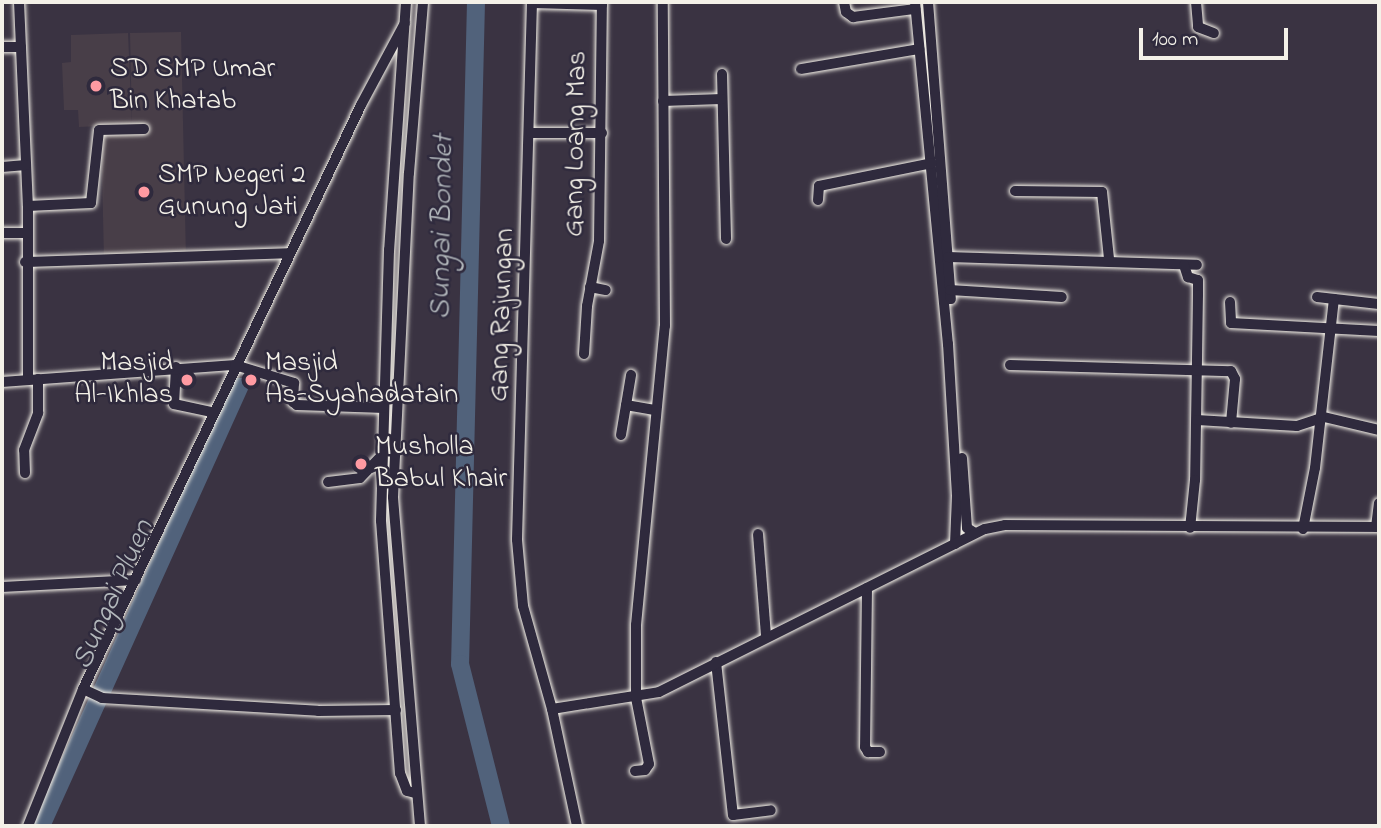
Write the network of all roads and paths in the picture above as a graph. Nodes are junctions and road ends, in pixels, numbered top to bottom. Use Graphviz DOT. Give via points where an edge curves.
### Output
graph roads {
  1 [pos="19,2"];
  2 [pos="406,2"];
  3 [pos="423,2"];
  4 [pos="663,2"];
  5 [pos="844,2"];
  6 [pos="929,2"];
  7 [pos="1196,2"];
  8 [pos="532,3"];
  9 [pos="602,4"];
  10 [pos="921,11"];
  11 [pos="405,23"];
  12 [pos="1214,33"];
  13 [pos="2,47"];
  14 [pos="21,47"];
  15 [pos="919,49"];
  16 [pos="801,69"];
  17 [pos="722,74"];
  18 [pos="722,99"];
  19 [pos="663,101"];
  20 [pos="144,129"];
  21 [pos="531,133"];
  22 [pos="602,133"];
  23 [pos="933,163"];
  24 [pos="26,165"];
  25 [pos="2,167"];
  26 [pos="1016,191"];
  27 [pos="818,200"];
  28 [pos="28,206"];
  29 [pos="2,233"];
  30 [pos="27,233"];
  31 [pos="726,239"];
  32 [pos="290,253"];
  33 [pos="948,257"];
  34 [pos="1109,259"];
  35 [pos="25,262"];
  36 [pos="1184,265"];
  37 [pos="1197,265"];
  38 [pos="590,286"];
  39 [pos="606,290"];
  40 [pos="950,290"];
  41 [pos="1062,297"];
  42 [pos="1317,297"];
  43 [pos="1334,299"];
  44 [pos="1230,302"];
  45 [pos="1379,303"];
  46 [pos="1331,327"];
  47 [pos="1379,331"];
  48 [pos="584,354"];
  49 [pos="1010,365"];
  50 [pos="239,366"];
  51 [pos="176,367"];
  52 [pos="1199,370"];
  53 [pos="631,375"];
  54 [pos="33,379"];
  55 [pos="2,382"];
  56 [pos="626,405"];
  57 [pos="384,408"];
  58 [pos="656,410"];
  59 [pos="213,412"];
  60 [pos="1319,419"];
  61 [pos="1197,420"];
  62 [pos="1231,423"];
  63 [pos="1379,430"];
  64 [pos="621,435"];
  65 [pos="382,455"];
  66 [pos="25,473"];
  67 [pos="328,482"];
  68 [pos="960,495"];
  69 [pos="1379,503"];
  70 [pos="1378,527"];
  71 [pos="1190,528"];
  72 [pos="1303,529"];
  73 [pos="758,534"];
  74 [pos="964,539"];
  75 [pos="135,580"];
  76 [pos="2,587"];
  77 [pos="867,588"];
  78 [pos="766,636"];
  79 [pos="716,662"];
  80 [pos="84,690"];
  81 [pos="636,698"];
  82 [pos="552,709"];
  83 [pos="396,710"];
  84 [pos="880,752"];
  85 [pos="635,771"];
  86 [pos="415,793"];
  87 [pos="771,810"];
  88 [pos="733,820"];
  89 [pos="28,826"];
  90 [pos="420,826"];
  91 [pos="577,826"];
  1 -- 14 [label="street"];
  2 -- 11 [label="street"];
  3 -- 86 [label="street" via="408,187 393,497"];
  4 -- 19 [label="street"];
  5 -- 10 [label="street" via="853,17"];
  6 -- 10 [label="street"];
  7 -- 12 [label="street" via="1198,27"];
  8 -- 9 [label="street"];
  8 -- 21 [label="street, Gang Rajungan"];
  9 -- 22 [label="street, Gang Loang Mas"];
  10 -- 15 [label="street"];
  10 -- 23 [label="street"];
  11 -- 32 [label="street"];
  11 -- 57 [label="street"];
  13 -- 14 [label="street"];
  14 -- 24 [label="street"];
  15 -- 16 [label="street"];
  15 -- 23 [label="street"];
  17 -- 18 [label="street"];
  18 -- 19 [label="street"];
  18 -- 31 [label="street"];
  19 -- 58 [label="street" via="665,326"];
  20 -- 28 [label="street" via="99,130 90,203"];
  21 -- 22 [label="street"];
  21 -- 82 [label="street, Gang Rajungan" via="517,540 523,606"];
  22 -- 38 [label="street, Gang Loang Mas" via="599,241"];
  23 -- 27 [label="street" via="819,186"];
  23 -- 33 [label="street"];
  23 -- 68 [label="street"];
  24 -- 25 [label="street"];
  24 -- 28 [label="street"];
  26 -- 34 [label="street" via="1102,192"];
  28 -- 30 [label="street"];
  29 -- 30 [label="street"];
  30 -- 35 [label="street"];
  32 -- 35 [label="street"];
  32 -- 50 [label="street"];
  33 -- 34 [label="street"];
  33 -- 40 [label="street"];
  34 -- 36 [label="street"];
  35 -- 54 [label="street"];
  36 -- 37 [label="street"];
  36 -- 52 [label="street" via="1188,277 1198,280"];
  38 -- 39 [label="street"];
  38 -- 48 [label="street, Gang Loang Mas"];
  40 -- 41 [label="street"];
  40 -- 68 [label="street"];
  42 -- 43 [label="street"];
  43 -- 45 [label="street"];
  43 -- 46 [label="street"];
  44 -- 46 [label="street" via="1231,323"];
  46 -- 47 [label="street"];
  46 -- 60 [label="street"];
  49 -- 52 [label="street"];
  50 -- 51 [label="street"];
  50 -- 57 [label="street" via="294,383 293,402 297,405"];
  50 -- 59 [label="street"];
  51 -- 54 [label="street"];
  51 -- 59 [label="street" via="174,404"];
  52 -- 61 [label="street"];
  52 -- 62 [label="street" via="1234,373"];
  53 -- 56 [label="street"];
  54 -- 55 [label="street"];
  54 -- 66 [label="street" via="38,414 24,450"];
  56 -- 58 [label="street"];
  56 -- 64 [label="street"];
  57 -- 65 [label="street"];
  58 -- 81 [label="street" via="642,537"];
  59 -- 75 [label="street"];
  60 -- 62 [label="street" via="1297,426"];
  60 -- 63 [label="street"];
  60 -- 72 [label="street"];
  61 -- 62 [label="street"];
  61 -- 71 [label="street"];
  65 -- 67 [label="street" via="360,478"];
  65 -- 83 [label="street" via="382,564"];
  68 -- 74 [label="street"];
  68 -- 74 [label="street" via="967,528"];
  69 -- 70 [label="street"];
  70 -- 72 [label="street"];
  71 -- 72 [label="street"];
  71 -- 74 [label="street" via="1006,525"];
  73 -- 78 [label="street"];
  74 -- 77 [label="street"];
  75 -- 76 [label="street"];
  75 -- 80 [label="street"];
  77 -- 78 [label="street"];
  77 -- 84 [label="street" via="864,747 868,752"];
  78 -- 79 [label="street"];
  79 -- 81 [label="street" via="659,692"];
  79 -- 88 [label="street"];
  80 -- 83 [label="street" via="99,697 318,711"];
  80 -- 89 [label="street"];
  81 -- 82 [label="street"];
  81 -- 85 [label="street" via="649,764 645,770"];
  82 -- 91 [label="street, Gang Rajungan"];
  83 -- 86 [label="street" via="400,773 405,788"];
  86 -- 90 [label="street"];
  87 -- 88 [label="street"];
}
